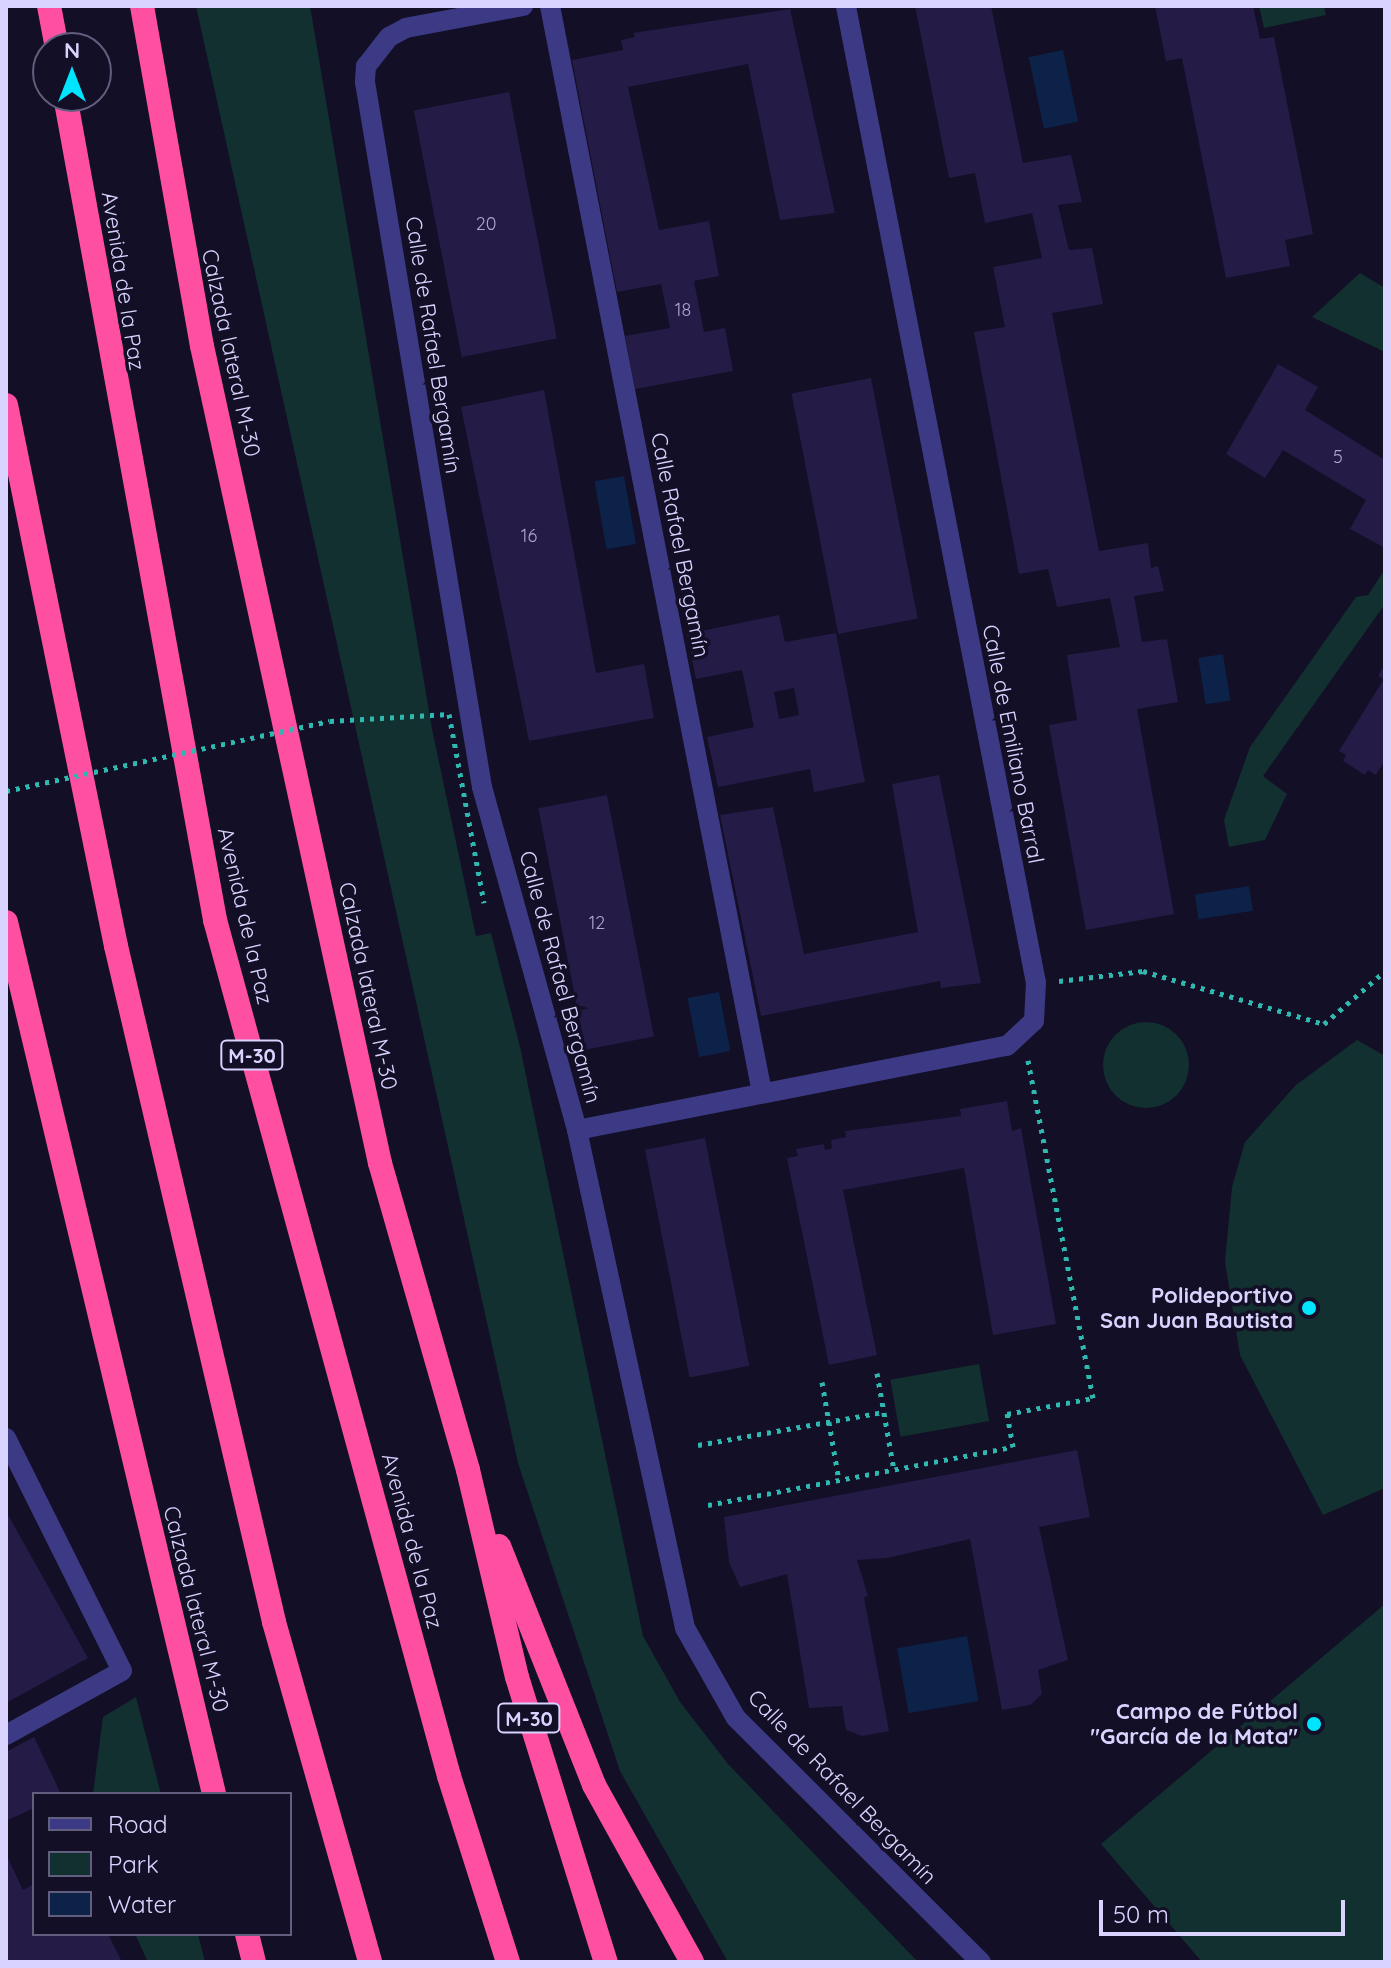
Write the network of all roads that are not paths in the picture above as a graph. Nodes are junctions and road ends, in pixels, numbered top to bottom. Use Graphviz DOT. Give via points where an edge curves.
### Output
graph roads {
  1 [pos="49,6"];
  2 [pos="57,6"];
  3 [pos="142,6"];
  4 [pos="523,6"];
  5 [pos="550,6"];
  6 [pos="844,8"];
  7 [pos="55,32"];
  8 [pos="58,32"];
  9 [pos="69,112"];
  10 [pos="6,405"];
  11 [pos="6,922"];
  12 [pos="762,1093"];
  13 [pos="577,1130"];
  14 [pos="6,1438"];
  15 [pos="468,1470"];
  16 [pos="6,1735"];
  17 [pos="214,1792"];
  18 [pos="329,1824"];
  19 [pos="248,1936"];
  20 [pos="254,1962"];
  21 [pos="356,1962"];
  22 [pos="370,1962"];
  23 [pos="508,1962"];
  24 [pos="606,1962"];
  25 [pos="692,1962"];
  26 [pos="981,1962"];
  1 -- 7 [label="highway"];
  2 -- 8 [label="highway"];
  3 -- 15 [label="highway, Calzada lateral M-30 / M-30" via="202,346 380,1163"];
  4 -- 13 [label="street, Calle de Rafael Bergamín" via="406,28 389,37 366,66 365,82 482,787"];
  5 -- 12 [label="street, Calle Rafael Bergamín"];
  6 -- 12 [label="street, Calle de Emiliano Barral" via="1036,983 1034,1021 1007,1046"];
  9 -- 23 [label="highway, Avenida de la Paz / M-30" via="215,920 449,1776"];
  10 -- 18 [label="highway" via="116,946 274,1622"];
  11 -- 17 [label="highway, Calzada lateral M-30"];
  12 -- 13 [label="street"];
  13 -- 26 [label="street, Calle de Rafael Bergamín" via="685,1628 736,1718"];
  14 -- 16 [label="street" via="122,1671"];
  15 -- 24 [label="highway, Calzada lateral M-30 / M-30" via="517,1677"];
  15 -- 25 [label="highway" via="594,1785"];
  18 -- 21 [label="highway"];
  18 -- 22 [label="highway"];
  19 -- 20 [label="highway"];
}
